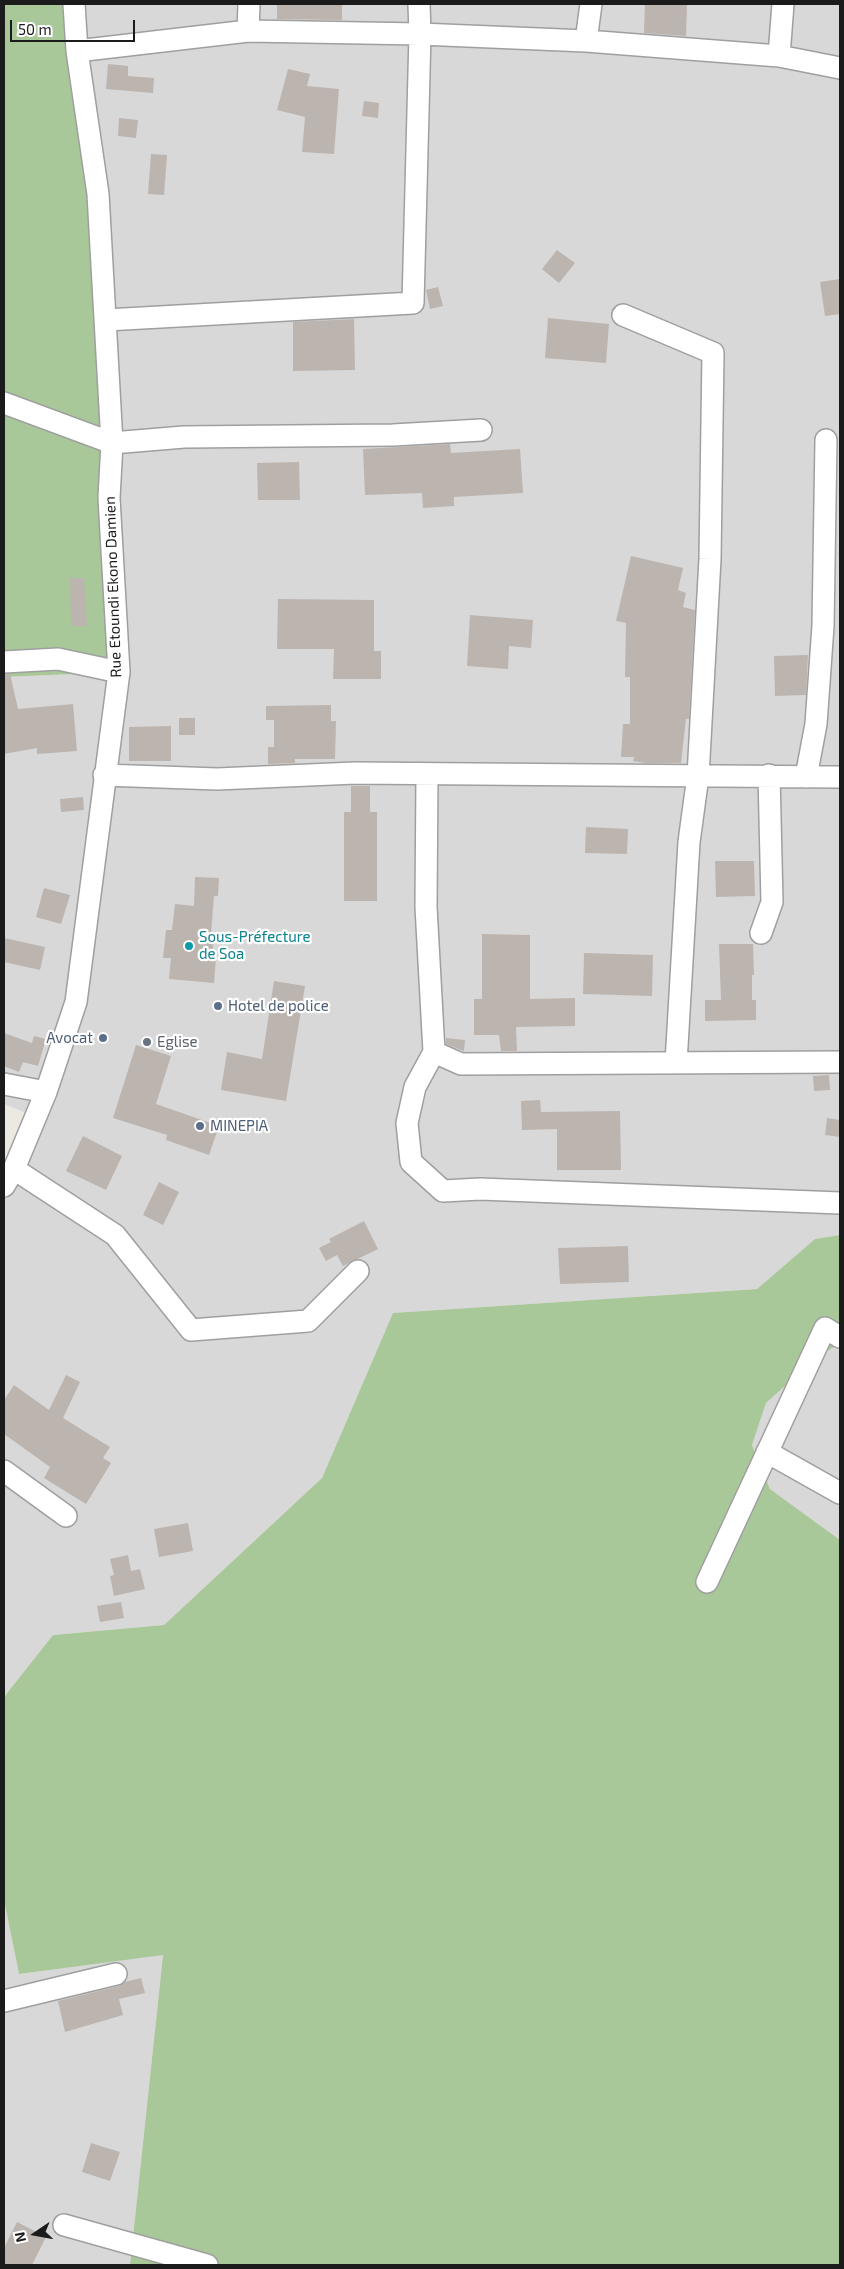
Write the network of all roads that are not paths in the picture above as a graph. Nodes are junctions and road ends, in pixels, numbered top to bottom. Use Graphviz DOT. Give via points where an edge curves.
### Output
graph roads {
  1 [pos="74,4"];
  2 [pos="248,4"];
  3 [pos="419,4"];
  4 [pos="591,4"];
  5 [pos="783,4"];
  6 [pos="248,31"];
  7 [pos="420,34"];
  8 [pos="586,41"];
  9 [pos="77,51"];
  10 [pos="779,56"];
  11 [pos="840,68"];
  12 [pos="624,315"];
  13 [pos="106,320"];
  14 [pos="4,403"];
  15 [pos="481,430"];
  16 [pos="826,440"];
  17 [pos="112,443"];
  18 [pos="4,662"];
  19 [pos="119,672"];
  20 [pos="427,774"];
  21 [pos="104,775"];
  22 [pos="698,776"];
  23 [pos="769,776"];
  24 [pos="806,777"];
  25 [pos="840,777"];
  26 [pos="762,934"];
  27 [pos="434,1052"];
  28 [pos="840,1062"];
  29 [pos="676,1063"];
  30 [pos="4,1084"];
  31 [pos="46,1092"];
  32 [pos="9,1177"];
  33 [pos="840,1203"];
  34 [pos="358,1271"];
  35 [pos="840,1337"];
  36 [pos="767,1452"];
  37 [pos="4,1470"];
  38 [pos="840,1493"];
  39 [pos="66,1516"];
  40 [pos="707,1582"];
  41 [pos="116,1974"];
  42 [pos="4,2001"];
  43 [pos="64,2225"];
  44 [pos="208,2265"];
  1 -- 9 [label="street, Rue Etoundi Ekono Damien"];
  2 -- 6 [label="street"];
  3 -- 7 [label="street"];
  4 -- 8 [label="street"];
  5 -- 10 [label="street"];
  6 -- 7 [label="street"];
  6 -- 9 [label="street"];
  7 -- 8 [label="street"];
  7 -- 13 [label="street" via="413,302"];
  8 -- 10 [label="street"];
  9 -- 13 [label="street, Rue Etoundi Ekono Damien" via="98,194"];
  10 -- 11 [label="street"];
  12 -- 22 [label="street" via="713,353 710,559"];
  13 -- 17 [label="street, Rue Etoundi Ekono Damien"];
  14 -- 17 [label="street"];
  15 -- 17 [label="street" via="393,435 184,436"];
  16 -- 24 [label="street" via="823,626 816,724"];
  17 -- 19 [label="street, Rue Etoundi Ekono Damien" via="109,498"];
  18 -- 19 [label="street" via="58,659"];
  19 -- 21 [label="street, Rue Etoundi Ekono Damien"];
  20 -- 21 [label="street" via="354,773 217,779"];
  20 -- 22 [label="street"];
  20 -- 27 [label="street" via="426,908"];
  21 -- 31 [label="street, Rue Etoundi Ekono Damien" via="76,1002"];
  22 -- 23 [label="street"];
  22 -- 29 [label="street" via="690,842"];
  23 -- 24 [label="street"];
  23 -- 26 [label="street" via="772,902"];
  24 -- 25 [label="street"];
  27 -- 29 [label="street" via="461,1064"];
  27 -- 33 [label="street" via="416,1087 407,1123 411,1162 443,1191 480,1189"];
  28 -- 29 [label="street"];
  30 -- 31 [label="street"];
  31 -- 32 [label="street, Rue Etoundi Ekono Damien"];
  32 -- 34 [label="street" via="115,1235 191,1330 308,1321"];
  35 -- 36 [label="street" via="825,1328"];
  36 -- 38 [label="street"];
  36 -- 40 [label="street"];
  37 -- 39 [label="street"];
  41 -- 42 [label="street"];
  43 -- 44 [label="street"];
}
